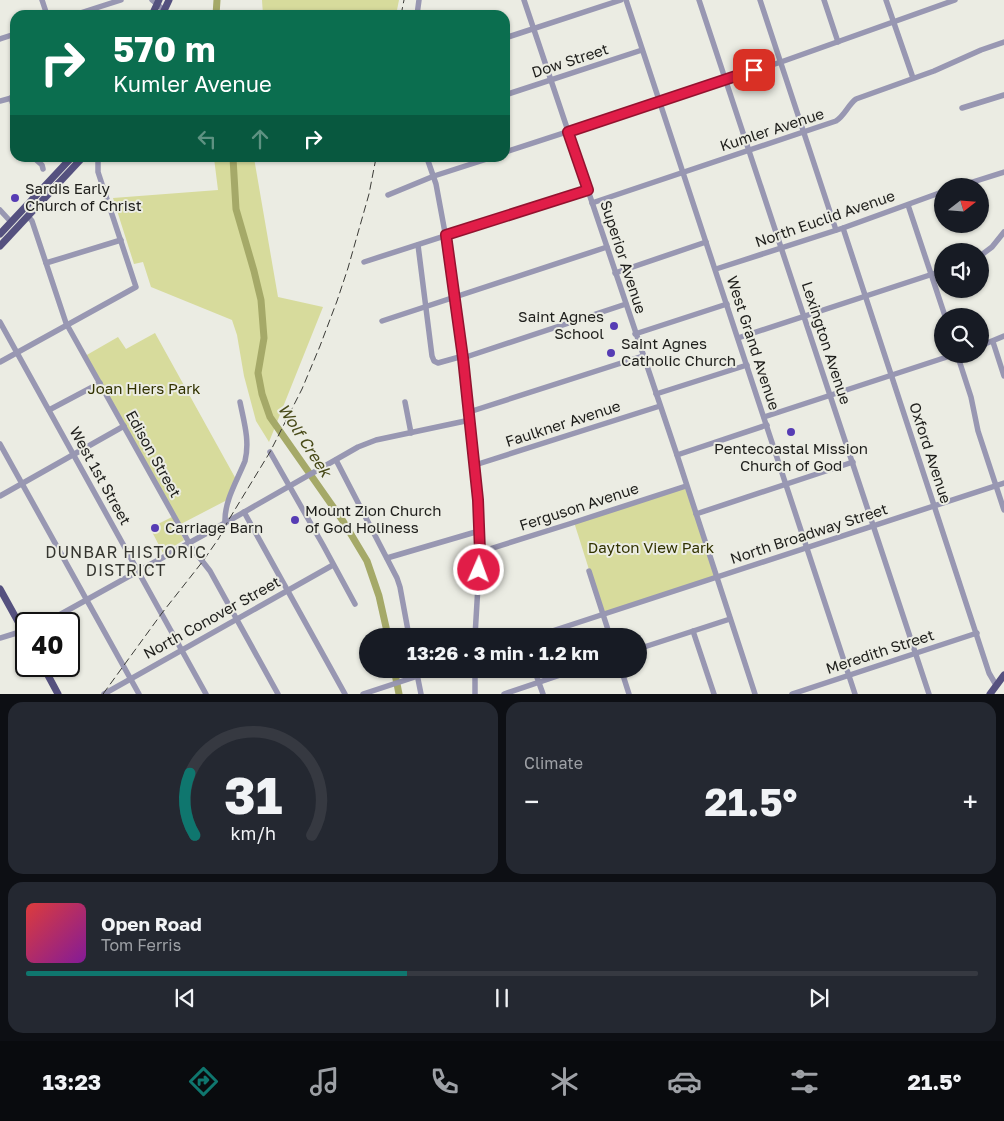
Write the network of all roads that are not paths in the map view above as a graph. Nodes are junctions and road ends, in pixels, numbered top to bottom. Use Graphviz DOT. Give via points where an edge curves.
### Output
graph roads {
  1 [pos="121,0"];
  2 [pos="524,0"];
  3 [pos="621,0"];
  4 [pos="626,0"];
  5 [pos="699,0"];
  6 [pos="760,0"];
  7 [pos="824,0"];
  8 [pos="886,0"];
  9 [pos="955,0"];
  10 [pos="940,2"];
  11 [pos="90,10"];
  12 [pos="893,22"];
  13 [pos="534,29"];
  14 [pos="510,36"];
  15 [pos="838,42"];
  16 [pos="1004,42"];
  17 [pos="642,50"];
  18 [pos="780,62"];
  19 [pos="913,78"];
  20 [pos="551,80"];
  21 [pos="725,80"];
  22 [pos="510,93"];
  23 [pos="1004,95"];
  24 [pos="660,102"];
  25 [pos="962,108"];
  26 [pos="568,132"];
  27 [pos="804,132"];
  28 [pos="510,150"];
  29 [pos="749,151"];
  30 [pos="39,162"];
  31 [pos="67,162"];
  32 [pos="78,162"];
  33 [pos="98,162"];
  34 [pos="429,162"];
  35 [pos="478,162"];
  36 [pos="43,169"];
  37 [pos="683,172"];
  38 [pos="1004,172"];
  39 [pos="434,176"];
  40 [pos="985,178"];
  41 [pos="588,190"];
  42 [pos="388,195"];
  43 [pos="934,195"];
  44 [pos="592,202"];
  45 [pos="908,205"];
  46 [pos="0,210"];
  47 [pos="28,216"];
  48 [pos="11,222"];
  49 [pos="840,229"];
  50 [pos="1004,232"];
  51 [pos="0,234"];
  52 [pos="446,235"];
  53 [pos="120,240"];
  54 [pos="706,242"];
  55 [pos="418,244"];
  56 [pos="0,246"];
  57 [pos="607,247"];
  58 [pos="781,248"];
  59 [pos="989,249"];
  60 [pos="364,262"];
  61 [pos="46,263"];
  62 [pos="716,269"];
  63 [pos="615,273"];
  64 [pos="934,274"];
  65 [pos="931,275"];
  66 [pos="866,296"];
  67 [pos="455,297"];
  68 [pos="626,304"];
  69 [pos="727,304"];
  70 [pos="426,306"];
  71 [pos="942,308"];
  72 [pos="804,316"];
  73 [pos="382,321"];
  74 [pos="0,322"];
  75 [pos="67,325"];
  76 [pos="635,334"];
  77 [pos="1004,336"];
  78 [pos="738,338"];
  79 [pos="993,342"];
  80 [pos="989,343"];
  81 [pos="17,353"];
  82 [pos="643,356"];
  83 [pos="463,357"];
  84 [pos="934,361"];
  85 [pos="0,362"];
  86 [pos="960,363"];
  87 [pos="747,364"];
  88 [pos="892,375"];
  89 [pos="1004,376"];
  90 [pos="100,383"];
  91 [pos="656,394"];
  92 [pos="830,395"];
  93 [pos="240,402"];
  94 [pos="405,402"];
  95 [pos="660,406"];
  96 [pos="49,410"];
  97 [pos="469,412"];
  98 [pos="764,417"];
  99 [pos="470,420"];
  100 [pos="124,426"];
  101 [pos="767,426"];
  102 [pos="411,433"];
  103 [pos="0,444"];
  104 [pos="270,452"];
  105 [pos="74,454"];
  106 [pos="677,455"];
  107 [pos="333,461"];
  108 [pos="853,462"];
  109 [pos="475,465"];
  110 [pos="1004,483"];
  111 [pos="22,484"];
  112 [pos="786,484"];
  113 [pos="292,485"];
  114 [pos="686,486"];
  115 [pos="996,486"];
  116 [pos="0,496"];
  117 [pos="934,506"];
  118 [pos="1004,510"];
  119 [pos="244,512"];
  120 [pos="696,514"];
  121 [pos="225,523"];
  122 [pos="874,526"];
  123 [pos="480,531"];
  124 [pos="189,543"];
  125 [pos="807,548"];
  126 [pos="480,552"];
  127 [pos="387,558"];
  128 [pos="333,565"];
  129 [pos="138,571"];
  130 [pos="589,571"];
  131 [pos="716,578"];
  132 [pos="0,589"];
  133 [pos="288,590"];
  134 [pos="87,599"];
  135 [pos="355,604"];
  136 [pos="64,612"];
  137 [pos="603,614"];
  138 [pos="15,615"];
  139 [pos="236,619"];
  140 [pos="730,619"];
  141 [pos="408,628"];
  142 [pos="476,628"];
  143 [pos="561,628"];
  144 [pos="607,628"];
  145 [pos="693,631"];
  146 [pos="976,633"];
  147 [pos="15,635"];
  148 [pos="0,638"];
  149 [pos="647,646"];
  150 [pos="182,649"];
  151 [pos="916,653"];
  152 [pos="849,675"];
  153 [pos="1004,675"];
  154 [pos="49,677"];
  155 [pos="412,678"];
  156 [pos="415,678"];
  157 [pos="475,678"];
  158 [pos="537,678"];
  159 [pos="551,678"];
  160 [pos="624,678"];
  161 [pos="130,679"];
  162 [pos="539,682"];
  163 [pos="996,685"];
  164 [pos="58,694"];
  165 [pos="104,694"];
  166 [pos="139,694"];
  167 [pos="206,694"];
  168 [pos="278,694"];
  169 [pos="345,694"];
  170 [pos="363,694"];
  171 [pos="421,694"];
  172 [pos="475,694"];
  173 [pos="504,694"];
  174 [pos="543,694"];
  175 [pos="629,694"];
  176 [pos="714,694"];
  177 [pos="755,694"];
  178 [pos="792,694"];
  179 [pos="855,694"];
  180 [pos="929,694"];
  181 [pos="990,694"];
  1 -- 11 [label="street"];
  2 -- 13 [label="street, Superior Avenue"];
  3 -- 13 [label="street"];
  4 -- 17 [label="street, West Grand Avenue"];
  5 -- 21 [label="street, Lexington Avenue"];
  6 -- 18 [label="street, Oxford Avenue"];
  7 -- 15 [label="street"];
  8 -- 12 [label="street"];
  9 -- 10 [label="street"];
  10 -- 12 [label="street"];
  12 -- 15 [label="street"];
  12 -- 19 [label="street"];
  13 -- 14 [label="street"];
  13 -- 20 [label="street, Superior Avenue"];
  15 -- 18 [label="street"];
  16 -- 19 [label="street, Kumler Avenue"];
  17 -- 20 [label="street, Dow Street"];
  17 -- 24 [label="street, West Grand Avenue"];
  18 -- 21 [label="street"];
  18 -- 27 [label="street, Oxford Avenue"];
  19 -- 27 [label="street, Kumler Avenue" via="858,98 836,122"];
  20 -- 22 [label="street, Dow Street"];
  20 -- 26 [label="street, Superior Avenue"];
  21 -- 24 [label="street"];
  21 -- 29 [label="street, Lexington Avenue"];
  23 -- 25 [label="street"];
  24 -- 26 [label="street"];
  24 -- 37 [label="street, West Grand Avenue"];
  26 -- 28 [label="street"];
  26 -- 41 [label="street, Superior Avenue"];
  27 -- 29 [label="street, Kumler Avenue"];
  27 -- 49 [label="street, Oxford Avenue"];
  29 -- 37 [label="street, Kumler Avenue"];
  29 -- 58 [label="street, Lexington Avenue"];
  30 -- 36 [label="street"];
  31 -- 48 [label="main road"];
  32 -- 47 [label="main road"];
  33 -- 53 [label="street" via="98,172"];
  34 -- 39 [label="street"];
  35 -- 39 [label="street"];
  37 -- 44 [label="street, Kumler Avenue"];
  37 -- 54 [label="street, West Grand Avenue"];
  38 -- 40 [label="street"];
  39 -- 42 [label="street"];
  39 -- 52 [label="street"];
  41 -- 44 [label="street, Superior Avenue"];
  41 -- 52 [label="street"];
  43 -- 45 [label="street, North Euclid Avenue"];
  44 -- 57 [label="street, Superior Avenue"];
  45 -- 49 [label="street, North Euclid Avenue"];
  45 -- 65 [label="street"];
  46 -- 48 [label="street"];
  47 -- 56 [label="main road"];
  47 -- 61 [label="street, Edison Street"];
  48 -- 51 [label="main road"];
  49 -- 58 [label="street, North Euclid Avenue"];
  49 -- 66 [label="street, Oxford Avenue"];
  50 -- 59 [label="street"];
  52 -- 55 [label="street"];
  52 -- 67 [label="street"];
  53 -- 61 [label="street"];
  53 -- 75 [label="street" via="136,287"];
  54 -- 62 [label="street, West Grand Avenue"];
  54 -- 63 [label="street"];
  55 -- 60 [label="street"];
  55 -- 70 [label="street"];
  57 -- 63 [label="street, Superior Avenue"];
  57 -- 67 [label="street"];
  58 -- 62 [label="street, North Euclid Avenue"];
  58 -- 72 [label="street, Lexington Avenue"];
  61 -- 75 [label="street, Edison Street"];
  62 -- 69 [label="street, West Grand Avenue"];
  63 -- 68 [label="street, Superior Avenue"];
  64 -- 65 [label="street"];
  65 -- 66 [label="street"];
  65 -- 71 [label="street"];
  66 -- 72 [label="street"];
  66 -- 88 [label="street, Oxford Avenue"];
  67 -- 70 [label="street"];
  67 -- 83 [label="street"];
  68 -- 76 [label="street, Superior Avenue"];
  68 -- 83 [label="street"];
  69 -- 76 [label="street"];
  69 -- 78 [label="street, West Grand Avenue"];
  70 -- 73 [label="street"];
  70 -- 83 [label="street" via="434,361 438,363"];
  72 -- 78 [label="street"];
  72 -- 92 [label="street, Lexington Avenue"];
  74 -- 81 [label="street, West 1st Street"];
  75 -- 81 [label="street"];
  75 -- 90 [label="street, Edison Street"];
  76 -- 82 [label="street, Superior Avenue"];
  77 -- 79 [label="street"];
  78 -- 87 [label="street, West Grand Avenue"];
  79 -- 80 [label="street"];
  79 -- 89 [label="street"];
  81 -- 85 [label="street"];
  81 -- 96 [label="street, West 1st Street"];
  82 -- 91 [label="street, Superior Avenue"];
  82 -- 97 [label="street"];
  83 -- 97 [label="street"];
  84 -- 88 [label="street"];
  86 -- 115 [label="street"];
  87 -- 91 [label="street"];
  87 -- 98 [label="street, West Grand Avenue"];
  88 -- 92 [label="street"];
  88 -- 117 [label="street, Oxford Avenue"];
  90 -- 96 [label="street"];
  90 -- 100 [label="street, Edison Street"];
  91 -- 95 [label="street, Superior Avenue"];
  92 -- 98 [label="street"];
  92 -- 108 [label="street, Lexington Avenue"];
  93 -- 121 [label="street" via="247,453 227,504"];
  94 -- 102 [label="street"];
  95 -- 106 [label="street, Superior Avenue"];
  95 -- 109 [label="street, Faulkner Avenue"];
  96 -- 105 [label="street, West 1st Street"];
  97 -- 99 [label="street"];
  98 -- 101 [label="street, West Grand Avenue"];
  99 -- 102 [label="street"];
  99 -- 109 [label="street"];
  100 -- 105 [label="street"];
  100 -- 124 [label="street, Edison Street"];
  101 -- 106 [label="street"];
  101 -- 112 [label="street, West Grand Avenue"];
  102 -- 107 [label="street" via="364,444"];
  103 -- 111 [label="street"];
  104 -- 113 [label="street"];
  105 -- 111 [label="street"];
  105 -- 129 [label="street, West 1st Street"];
  106 -- 114 [label="street, Superior Avenue"];
  107 -- 113 [label="street"];
  107 -- 127 [label="street"];
  108 -- 112 [label="street"];
  108 -- 122 [label="street, Lexington Avenue"];
  109 -- 123 [label="street"];
  110 -- 115 [label="street, North Broadway Street"];
  111 -- 116 [label="street"];
  111 -- 134 [label="street"];
  112 -- 120 [label="street"];
  112 -- 125 [label="street, West Grand Avenue"];
  113 -- 119 [label="street"];
  113 -- 128 [label="street"];
  114 -- 120 [label="street, Superior Avenue"];
  114 -- 126 [label="street, Ferguson Avenue"];
  115 -- 117 [label="street, North Broadway Street"];
  115 -- 118 [label="street"];
  117 -- 122 [label="street, North Broadway Street"];
  117 -- 146 [label="street, Oxford Avenue"];
  119 -- 121 [label="street"];
  119 -- 133 [label="street"];
  120 -- 131 [label="street, Superior Avenue"];
  121 -- 124 [label="street"];
  122 -- 125 [label="street, North Broadway Street"];
  122 -- 151 [label="street, Lexington Avenue"];
  123 -- 126 [label="street"];
  123 -- 127 [label="street"];
  124 -- 129 [label="street"];
  124 -- 139 [label="street, Edison Street" via="210,571"];
  125 -- 131 [label="street, North Broadway Street"];
  125 -- 152 [label="street, West Grand Avenue"];
  126 -- 142 [label="street"];
  127 -- 141 [label="street" via="400,587"];
  128 -- 133 [label="street, North Conover Street"];
  128 -- 135 [label="street"];
  129 -- 134 [label="street"];
  129 -- 150 [label="street, West 1st Street"];
  130 -- 137 [label="street"];
  131 -- 137 [label="street, North Broadway Street"];
  131 -- 140 [label="street, Superior Avenue"];
  132 -- 138 [label="main road"];
  133 -- 139 [label="street, North Conover Street"];
  133 -- 169 [label="street"];
  134 -- 136 [label="street"];
  134 -- 161 [label="street"];
  137 -- 143 [label="street, North Broadway Street"];
  137 -- 144 [label="street"];
  139 -- 150 [label="street, North Conover Street"];
  139 -- 168 [label="street, Edison Street"];
  140 -- 145 [label="street"];
  140 -- 177 [label="street, Superior Avenue"];
  145 -- 149 [label="street"];
  145 -- 176 [label="street"];
  146 -- 151 [label="street, Meredith Street"];
  146 -- 163 [label="street, Oxford Avenue"];
  147 -- 148 [label="street"];
  150 -- 161 [label="street, North Conover Street"];
  150 -- 167 [label="street, West 1st Street"];
  151 -- 152 [label="street, Meredith Street"];
  151 -- 180 [label="street, Lexington Avenue"];
  152 -- 178 [label="street, Meredith Street"];
  152 -- 179 [label="street, West Grand Avenue"];
  153 -- 163 [label="main road"];
  154 -- 164 [label="main road"];
  155 -- 170 [label="street"];
  156 -- 171 [label="street"];
  157 -- 172 [label="street"];
  158 -- 162 [label="street"];
  159 -- 162 [label="street"];
  160 -- 175 [label="street"];
  161 -- 165 [label="street, North Conover Street"];
  161 -- 166 [label="street"];
  162 -- 173 [label="street"];
  162 -- 174 [label="street"];
  163 -- 181 [label="main road"];
}
